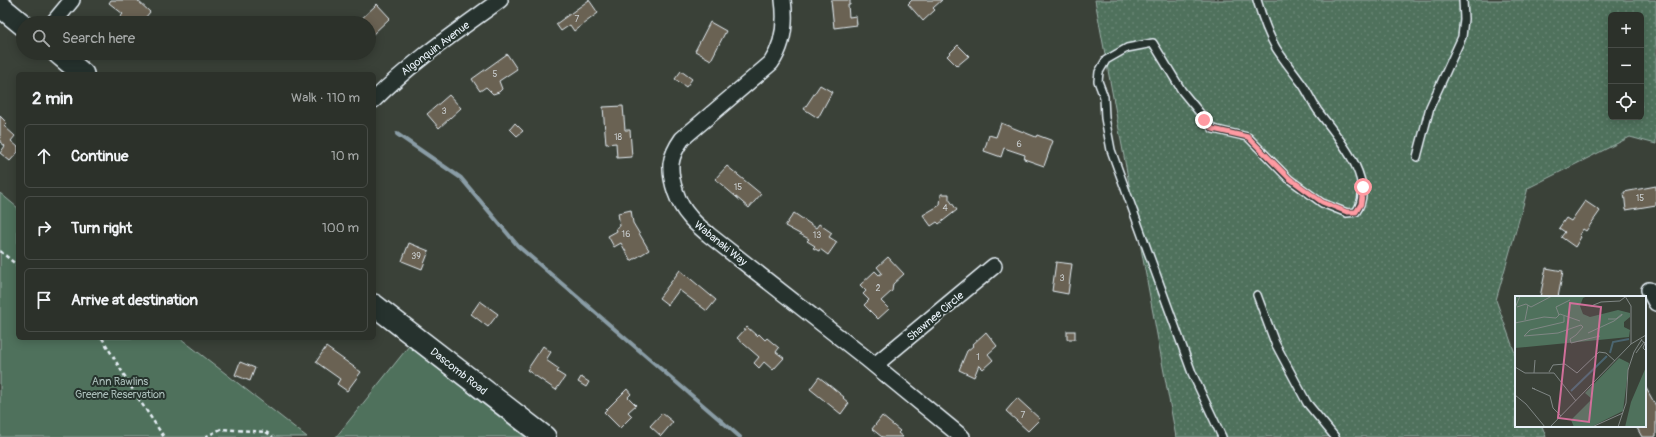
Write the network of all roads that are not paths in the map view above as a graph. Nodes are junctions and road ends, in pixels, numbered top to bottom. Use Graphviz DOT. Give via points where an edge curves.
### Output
graph roads {
  1 [pos="72,0"];
  2 [pos="500,0"];
  3 [pos="783,0"];
  4 [pos="1257,0"];
  5 [pos="1463,0"];
  6 [pos="0,6"];
  7 [pos="59,16"];
  8 [pos="16,19"];
  9 [pos="67,60"];
  10 [pos="82,72"];
  11 [pos="376,98"];
  12 [pos="1417,157"];
  13 [pos="994,266"];
  14 [pos="1257,296"];
  15 [pos="376,307"];
  16 [pos="875,365"];
  17 [pos="545,437"];
  18 [pos="962,437"];
  19 [pos="1222,437"];
  20 [pos="1335,437"];
  1 -- 7 [label="street"];
  2 -- 11 [label="street, Algonquin Avenue" via="403,71"];
  3 -- 16 [label="street, Wabanaki Way" via="784,33 778,54 762,73 682,139 671,164 673,179 679,200 688,216"];
  4 -- 19 [label="lane" via="1265,26 1276,47 1340,140 1357,170 1363,187 1363,197 1356,212 1347,212 1322,202 1289,178 1248,137 1213,129 1182,91 1153,43 1127,48 1106,60 1099,72 1098,81 1104,97 1111,150 1192,373"];
  5 -- 12 [label="lane" via="1462,37 1430,107"];
  6 -- 8 [label="main road"];
  9 -- 10 [label="main road"];
  13 -- 16 [label="street, Shawnee Circle"];
  14 -- 20 [label="lane" via="1275,343 1307,403"];
  15 -- 17 [label="main road, Dascomb Road"];
  16 -- 18 [label="street, Wabanaki Way"];
}
